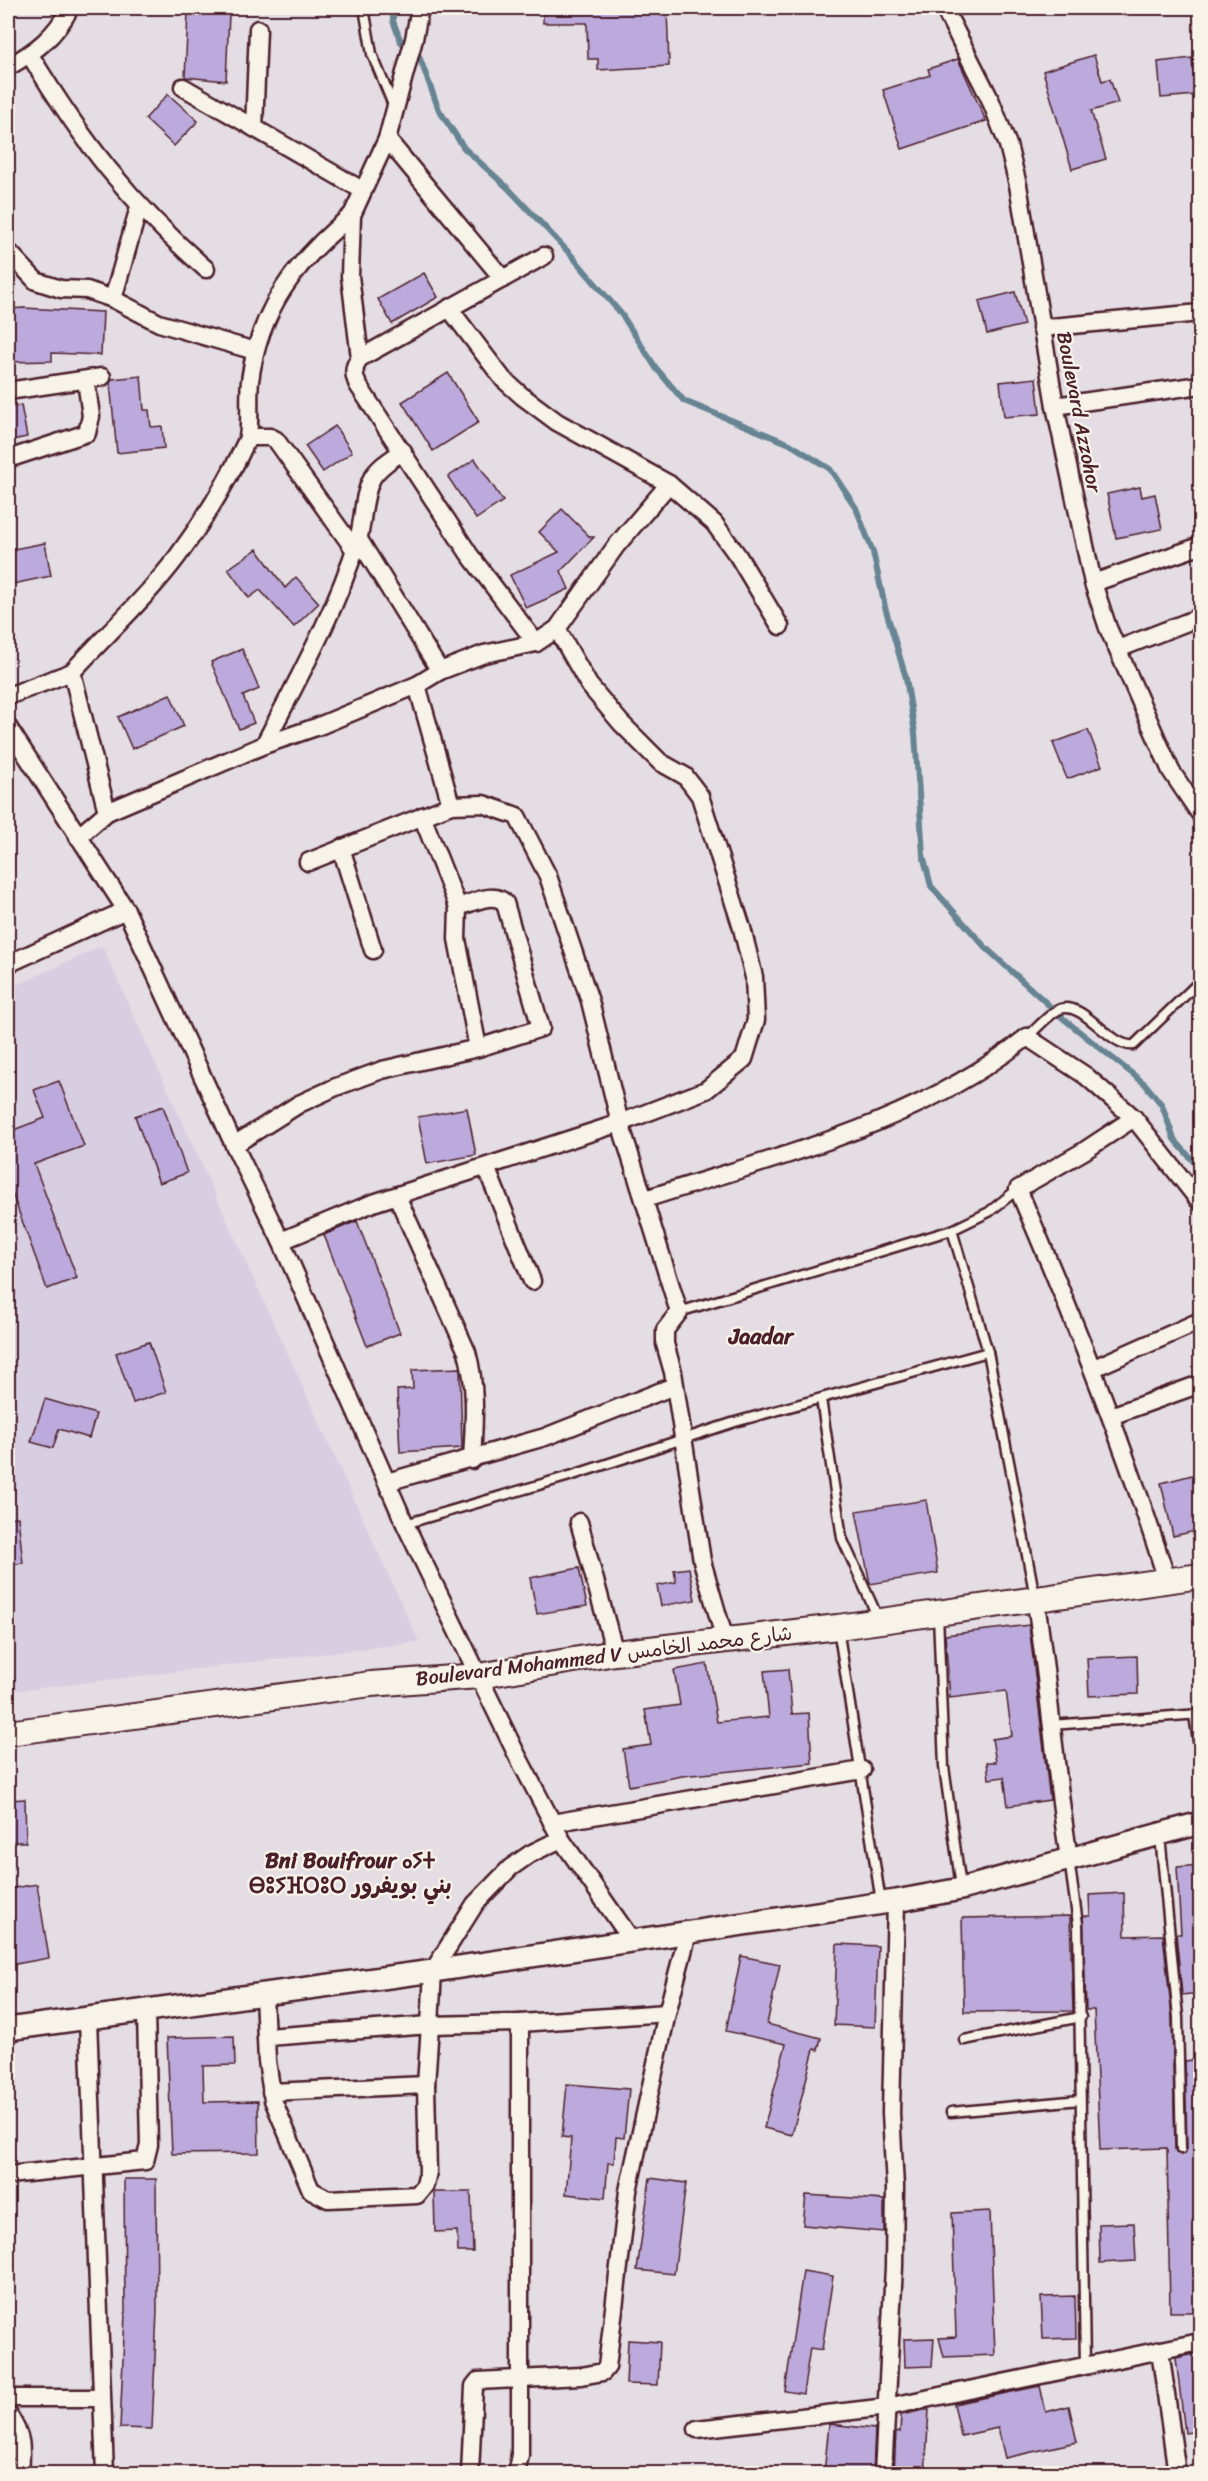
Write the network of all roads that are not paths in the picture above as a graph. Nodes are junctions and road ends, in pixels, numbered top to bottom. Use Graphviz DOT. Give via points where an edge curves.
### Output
graph roads {
  1 [pos="70,8"];
  2 [pos="364,8"];
  3 [pos="420,8"];
  4 [pos="944,8"];
  5 [pos="258,28"];
  6 [pos="30,55"];
  7 [pos="8,67"];
  8 [pos="183,87"];
  9 [pos="395,108"];
  10 [pos="254,128"];
  11 [pos="387,139"];
  12 [pos="362,190"];
  13 [pos="139,207"];
  14 [pos="352,215"];
  15 [pos="8,251"];
  16 [pos="544,256"];
  17 [pos="206,269"];
  18 [pos="503,279"];
  19 [pos="113,299"];
  20 [pos="449,308"];
  21 [pos="1200,313"];
  22 [pos="1041,328"];
  23 [pos="255,351"];
  24 [pos="360,358"];
  25 [pos="1200,385"];
  26 [pos="8,391"];
  27 [pos="1055,406"];
  28 [pos="248,437"];
  29 [pos="403,451"];
  30 [pos="8,459"];
  31 [pos="669,484"];
  32 [pos="356,544"];
  33 [pos="1200,546"];
  34 [pos="1093,583"];
  35 [pos="1200,617"];
  36 [pos="780,626"];
  37 [pos="557,629"];
  38 [pos="536,644"];
  39 [pos="1118,649"];
  40 [pos="440,671"];
  41 [pos="72,672"];
  42 [pos="417,686"];
  43 [pos="8,696"];
  44 [pos="8,727"];
  45 [pos="264,745"];
  46 [pos="451,805"];
  47 [pos="1198,806"];
  48 [pos="107,812"];
  49 [pos="422,816"];
  50 [pos="78,837"];
  51 [pos="341,848"];
  52 [pos="308,862"];
  53 [pos="458,907"];
  54 [pos="126,910"];
  55 [pos="373,950"];
  56 [pos="8,964"];
  57 [pos="1200,981"];
  58 [pos="1031,1034"];
  59 [pos="478,1048"];
  60 [pos="1134,1118"];
  61 [pos="620,1123"];
  62 [pos="234,1145"];
  63 [pos="486,1167"];
  64 [pos="1018,1189"];
  65 [pos="397,1196"];
  66 [pos="645,1199"];
  67 [pos="1200,1202"];
  68 [pos="952,1230"];
  69 [pos="281,1240"];
  70 [pos="532,1281"];
  71 [pos="679,1312"];
  72 [pos="1200,1321"];
  73 [pos="988,1352"];
  74 [pos="1094,1368"];
  75 [pos="1200,1384"];
  76 [pos="674,1386"];
  77 [pos="821,1399"];
  78 [pos="1111,1416"];
  79 [pos="682,1440"];
  80 [pos="472,1460"];
  81 [pos="387,1482"];
  82 [pos="579,1522"];
  83 [pos="405,1524"];
  84 [pos="1200,1576"];
  85 [pos="1167,1580"];
  86 [pos="1035,1597"];
  87 [pos="938,1613"];
  88 [pos="879,1620"];
  89 [pos="838,1627"];
  90 [pos="724,1640"];
  91 [pos="615,1653"];
  92 [pos="479,1676"];
  93 [pos="1197,1714"];
  94 [pos="1051,1725"];
  95 [pos="8,1732"];
  96 [pos="1200,1755"];
  97 [pos="862,1770"];
  98 [pos="552,1823"];
  99 [pos="1200,1823"];
  100 [pos="1160,1836"];
  101 [pos="561,1839"];
  102 [pos="1069,1858"];
  103 [pos="961,1889"];
  104 [pos="889,1902"];
  105 [pos="688,1933"];
  106 [pos="631,1939"];
  107 [pos="433,1971"];
  108 [pos="264,1995"];
  109 [pos="146,2012"];
  110 [pos="667,2013"];
  111 [pos="1081,2017"];
  112 [pos="88,2019"];
  113 [pos="520,2023"];
  114 [pos="430,2025"];
  115 [pos="8,2029"];
  116 [pos="267,2037"];
  117 [pos="964,2040"];
  118 [pos="426,2085"];
  119 [pos="271,2092"];
  120 [pos="1080,2100"];
  121 [pos="951,2112"];
  122 [pos="1181,2149"];
  123 [pos="93,2167"];
  124 [pos="8,2175"];
  125 [pos="1200,2342"];
  126 [pos="1160,2349"];
  127 [pos="1084,2365"];
  128 [pos="520,2378"];
  129 [pos="8,2398"];
  130 [pos="100,2398"];
  131 [pos="887,2407"];
  132 [pos="8,2414"];
  133 [pos="697,2429"];
  134 [pos="20,2474"];
  135 [pos="105,2474"];
  136 [pos="470,2474"];
  137 [pos="516,2474"];
  138 [pos="883,2474"];
  139 [pos="1177,2474"];
  1 -- 6 [label="street" via="52,36"];
  2 -- 9 [label="lane" via="372,54"];
  3 -- 9 [label="street"];
  4 -- 22 [label="street, Boulevard Azzohor" via="990,99 1008,145"];
  5 -- 10 [label="street"];
  6 -- 7 [label="street"];
  6 -- 13 [label="street" via="97,157"];
  8 -- 10 [label="street"];
  9 -- 11 [label="street"];
  10 -- 12 [label="street"];
  11 -- 12 [label="street"];
  11 -- 18 [label="street"];
  12 -- 14 [label="street"];
  13 -- 17 [label="street"];
  13 -- 19 [label="street"];
  14 -- 23 [label="street" via="305,256 265,322"];
  14 -- 24 [label="street" via="350,276"];
  15 -- 19 [label="street" via="36,281"];
  16 -- 18 [label="street"];
  18 -- 20 [label="street"];
  19 -- 23 [label="street" via="159,323"];
  20 -- 24 [label="street"];
  20 -- 31 [label="street" via="503,379 522,396 557,422"];
  21 -- 22 [label="street"];
  22 -- 27 [label="street, Boulevard Azzohor"];
  23 -- 28 [label="street" via="247,410"];
  24 -- 29 [label="street" via="355,363 355,379"];
  25 -- 27 [label="street"];
  26 -- 30 [label="street" via="94,379 87,433"];
  27 -- 34 [label="street, Boulevard Azzohor"];
  28 -- 32 [label="street" via="276,440"];
  28 -- 41 [label="street" via="176,558"];
  29 -- 32 [label="street" via="373,477"];
  29 -- 38 [label="street" via="470,554"];
  31 -- 36 [label="street" via="714,523"];
  31 -- 37 [label="street" via="616,546"];
  32 -- 40 [label="street"];
  32 -- 45 [label="street" via="300,674"];
  33 -- 34 [label="street"];
  34 -- 39 [label="street, Boulevard Azzohor"];
  35 -- 39 [label="street"];
  37 -- 38 [label="street"];
  37 -- 61 [label="street" via="589,685 621,723 660,762 685,776 700,796 754,977 756,1020 744,1059 706,1090"];
  38 -- 40 [label="street" via="484,654"];
  39 -- 47 [label="street, Boulevard Azzohor" via="1171,771"];
  40 -- 42 [label="street"];
  41 -- 43 [label="street"];
  41 -- 48 [label="street"];
  42 -- 45 [label="street"];
  42 -- 46 [label="street"];
  44 -- 50 [label="street"];
  45 -- 48 [label="street"];
  46 -- 49 [label="street"];
  46 -- 61 [label="street" via="483,804 517,816 548,876 590,1001"];
  48 -- 50 [label="street"];
  49 -- 51 [label="street"];
  49 -- 53 [label="street"];
  50 -- 54 [label="street"];
  51 -- 52 [label="street"];
  51 -- 55 [label="street"];
  53 -- 59 [label="street" via="458,939"];
  53 -- 59 [label="street" via="490,897 501,898 505,903 541,1028"];
  54 -- 56 [label="street"];
  54 -- 62 [label="street"];
  57 -- 58 [label="lane" via="1134,1045 1120,1042 1065,1008"];
  58 -- 60 [label="street"];
  58 -- 66 [label="street" via="981,1070 904,1110 811,1146"];
  59 -- 62 [label="street" via="382,1070 336,1087 299,1104"];
  60 -- 64 [label="street"];
  60 -- 67 [label="street"];
  61 -- 63 [label="street"];
  61 -- 66 [label="street"];
  62 -- 69 [label="street"];
  63 -- 65 [label="street"];
  63 -- 70 [label="street"];
  64 -- 68 [label="lane" via="989,1212"];
  64 -- 74 [label="street"];
  65 -- 69 [label="street"];
  65 -- 80 [label="street" via="470,1362 475,1396"];
  66 -- 71 [label="street"];
  68 -- 71 [label="lane"];
  68 -- 73 [label="lane"];
  69 -- 81 [label="street"];
  71 -- 76 [label="street" via="668,1323 664,1336"];
  72 -- 74 [label="street"];
  73 -- 77 [label="lane"];
  73 -- 86 [label="lane"];
  74 -- 78 [label="street"];
  75 -- 78 [label="street"];
  76 -- 79 [label="street"];
  76 -- 80 [label="street" via="545,1437"];
  77 -- 79 [label="lane"];
  77 -- 88 [label="lane" via="842,1538"];
  78 -- 85 [label="street"];
  79 -- 83 [label="lane"];
  79 -- 90 [label="street" via="702,1561"];
  80 -- 81 [label="street"];
  81 -- 83 [label="street"];
  82 -- 91 [label="street"];
  83 -- 92 [label="street"];
  84 -- 85 [label="main road, Boulevard Mohammed V شارع محمد الخامس"];
  85 -- 86 [label="main road, Boulevard Mohammed V شارع محمد الخامس"];
  86 -- 87 [label="main road, Boulevard Mohammed V شارع محمد الخامس"];
  86 -- 94 [label="street"];
  87 -- 88 [label="main road, Boulevard Mohammed V شارع محمد الخامس"];
  87 -- 103 [label="lane" via="944,1767"];
  88 -- 89 [label="main road, Boulevard Mohammed V شارع محمد الخامس"];
  89 -- 90 [label="main road, Boulevard Mohammed V شارع محمد الخامس"];
  89 -- 97 [label="lane"];
  90 -- 91 [label="main road, Boulevard Mohammed V شارع محمد الخامس"];
  91 -- 92 [label="main road, Boulevard Mohammed V شارع محمد الخامس"];
  92 -- 95 [label="main road, Boulevard Mohammed V شارع محمد الخامس" via="371,1684"];
  92 -- 98 [label="street"];
  93 -- 94 [label="lane"];
  93 -- 96 [label="lane"];
  94 -- 102 [label="street"];
  97 -- 98 [label="street"];
  97 -- 104 [label="lane"];
  98 -- 101 [label="street"];
  99 -- 100 [label="street"];
  100 -- 102 [label="street"];
  100 -- 122 [label="lane" via="1178,2018"];
  101 -- 106 [label="street"];
  101 -- 107 [label="street" via="530,1854 492,1885 475,1904"];
  102 -- 103 [label="street"];
  102 -- 111 [label="lane" via="1078,1924"];
  103 -- 104 [label="street"];
  104 -- 105 [label="street"];
  104 -- 131 [label="street" via="894,2266"];
  105 -- 106 [label="street"];
  105 -- 110 [label="street"];
  106 -- 107 [label="street"];
  107 -- 108 [label="street"];
  107 -- 114 [label="street"];
  108 -- 109 [label="street"];
  108 -- 116 [label="street"];
  109 -- 112 [label="street"];
  109 -- 123 [label="street" via="148,2154 142,2163"];
  110 -- 113 [label="street"];
  110 -- 128 [label="street" via="628,2191 607,2367 589,2376"];
  111 -- 117 [label="lane"];
  111 -- 120 [label="lane"];
  112 -- 115 [label="street"];
  112 -- 123 [label="street"];
  113 -- 114 [label="street"];
  113 -- 128 [label="street"];
  114 -- 116 [label="street"];
  114 -- 118 [label="street"];
  116 -- 119 [label="street"];
  118 -- 119 [label="street"];
  118 -- 119 [label="street" via="428,2172 421,2192 353,2199 328,2199 311,2190"];
  120 -- 121 [label="lane"];
  120 -- 127 [label="lane"];
  123 -- 124 [label="street"];
  123 -- 130 [label="street"];
  125 -- 126 [label="street"];
  126 -- 127 [label="street"];
  126 -- 139 [label="street"];
  127 -- 131 [label="street"];
  128 -- 136 [label="street" via="485,2379 475,2384"];
  128 -- 137 [label="street" via="520,2455"];
  129 -- 130 [label="street"];
  130 -- 135 [label="street"];
  131 -- 133 [label="street"];
  131 -- 138 [label="street"];
  132 -- 134 [label="street" via="22,2442"];
}
